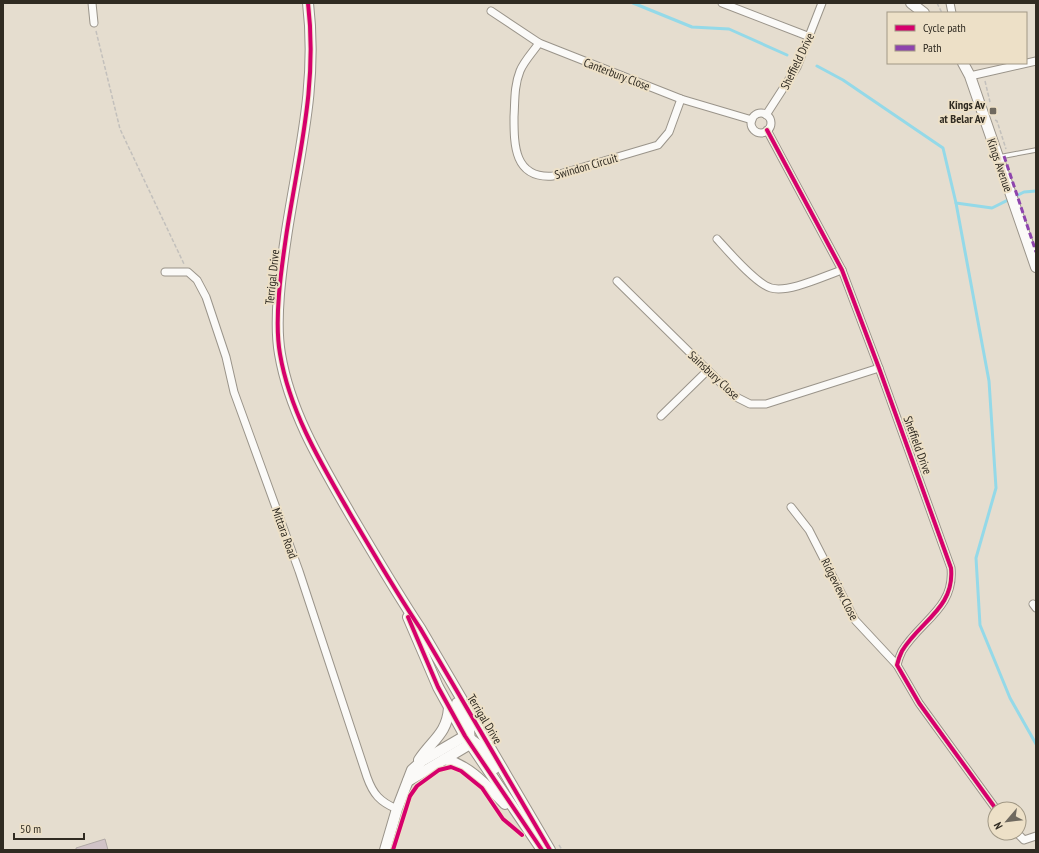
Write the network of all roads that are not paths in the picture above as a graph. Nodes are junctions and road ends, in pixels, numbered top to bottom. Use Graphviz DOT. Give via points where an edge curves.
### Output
graph roads {
  1 [pos="92,3"];
  2 [pos="308,3"];
  3 [pos="722,3"];
  4 [pos="822,3"];
  5 [pos="911,3"];
  6 [pos="491,11"];
  7 [pos="923,12"];
  8 [pos="94,23"];
  9 [pos="810,37"];
  10 [pos="539,44"];
  11 [pos="964,64"];
  12 [pos="1023,64"];
  13 [pos="970,76"];
  14 [pos="681,99"];
  15 [pos="766,115"];
  16 [pos="752,120"];
  17 [pos="767,130"];
  18 [pos="1036,150"];
  19 [pos="998,158"];
  20 [pos="717,238"];
  21 [pos="1036,267"];
  22 [pos="842,270"];
  23 [pos="165,272"];
  24 [pos="617,281"];
  25 [pos="879,368"];
  26 [pos="707,371"];
  27 [pos="661,416"];
  28 [pos="791,507"];
  29 [pos="400,598"];
  30 [pos="440,662"];
  31 [pos="897,665"];
  32 [pos="449,708"];
  33 [pos="468,740"];
  34 [pos="445,759"];
  35 [pos="416,765"];
  36 [pos="408,781"];
  37 [pos="990,801"];
  38 [pos="397,809"];
  39 [pos="526,809"];
  40 [pos="520,819"];
  41 [pos="385,850"];
  42 [pos="542,850"];
  43 [pos="550,850"];
  1 -- 8 [label="street"];
  2 -- 29 [label="main road, Terrigal Drive" via="312,57 306,121 286,239 278,314 279,352 287,388 318,457"];
  3 -- 9 [label="street"];
  4 -- 9 [label="street, Sheffield Drive"];
  5 -- 7 [label="main road"];
  6 -- 10 [label="street, Canterbury Close"];
  9 -- 15 [label="street, Sheffield Drive" via="788,83"];
  10 -- 14 [label="street, Canterbury Close"];
  10 -- 14 [label="street, Swindon Circuit" via="523,65 515,89 514,148 522,165 536,175 552,176 658,145 669,132"];
  11 -- 13 [label="main road, Kings Avenue"];
  12 -- 13 [label="street"];
  13 -- 19 [label="main road, Kings Avenue"];
  14 -- 16 [label="street, Canterbury Close"];
  15 -- 16 [label="street" via="758,114"];
  15 -- 17 [label="street" via="770,122"];
  16 -- 17 [label="street" via="755,131 762,133"];
  17 -- 22 [label="street, Sheffield Drive"];
  18 -- 19 [label="lane"];
  19 -- 21 [label="main road, Kings Avenue"];
  20 -- 22 [label="street" via="759,282 770,288 786,289"];
  22 -- 25 [label="street, Sheffield Drive"];
  23 -- 38 [label="street, Mittara Road" via="188,272 197,280 206,297 226,357 234,392 299,571 370,787 380,800"];
  24 -- 26 [label="street, Sainsbury Close"];
  25 -- 26 [label="street, Sainsbury Close" via="778,402 755,405 734,396"];
  25 -- 31 [label="street, Sheffield Drive" via="947,555 952,578 942,605 902,651"];
  26 -- 27 [label="street"];
  28 -- 31 [label="street, Ridgeview Close" via="810,530 855,620"];
  29 -- 30 [label="main road, Terrigal Drive"];
  29 -- 32 [label="main road, Terrigal Drive"];
  30 -- 33 [label="main road" via="466,722"];
  30 -- 39 [label="main road, Terrigal Drive"];
  31 -- 37 [label="street" via="919,703"];
  32 -- 33 [label="main road, Terrigal Drive"];
  32 -- 35 [label="main road" via="444,728"];
  33 -- 34 [label="main road"];
  33 -- 35 [label="main road"];
  33 -- 39 [label="main road" via="481,747"];
  33 -- 40 [label="main road, Terrigal Drive"];
  34 -- 36 [label="main road"];
  34 -- 40 [label="main road" via="458,763 475,775"];
  35 -- 36 [label="main road"];
  36 -- 38 [label="main road"];
  38 -- 41 [label="main road"];
  39 -- 43 [label="main road, Terrigal Drive"];
  40 -- 42 [label="main road, Terrigal Drive"];
}
